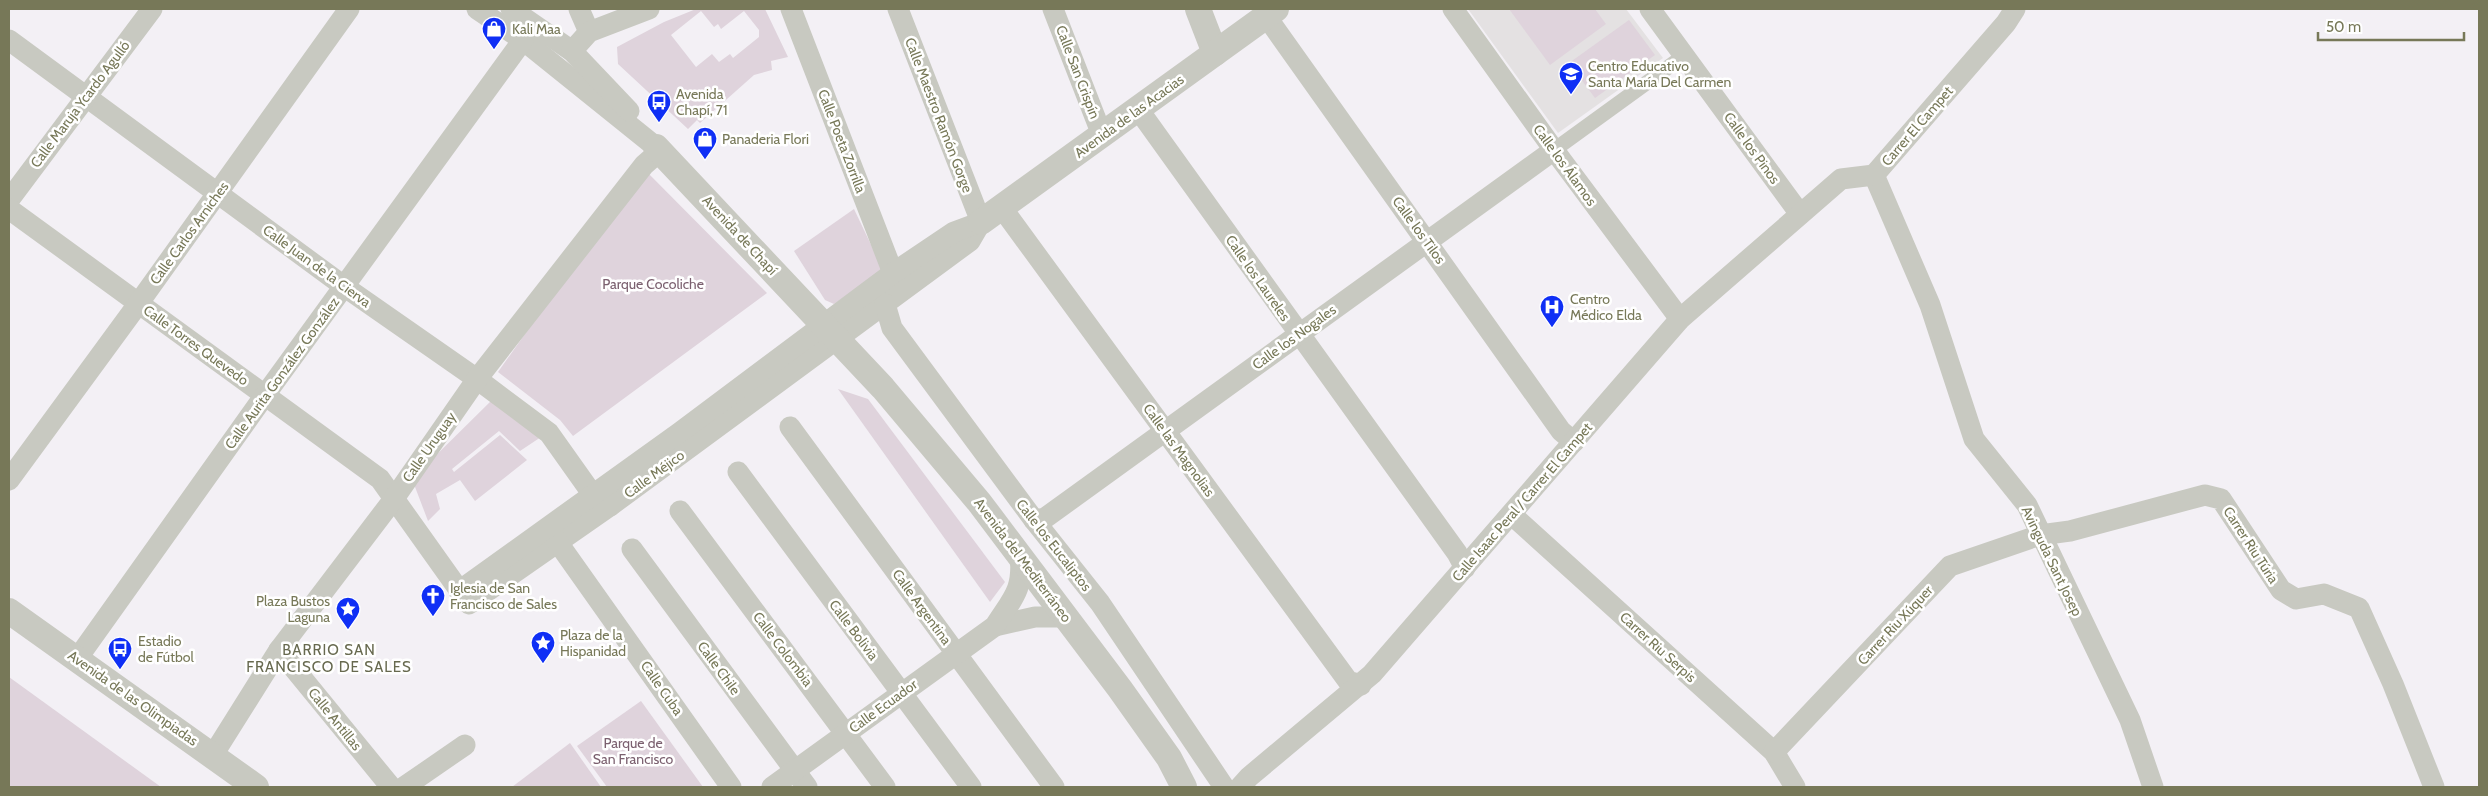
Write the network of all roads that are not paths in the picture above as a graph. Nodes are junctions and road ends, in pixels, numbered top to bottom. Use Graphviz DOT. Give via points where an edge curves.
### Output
graph roads {
  1 [pos="152,9"];
  2 [pos="349,9"];
  3 [pos="477,9"];
  4 [pos="511,9"];
  5 [pos="579,9"];
  6 [pos="649,9"];
  7 [pos="791,9"];
  8 [pos="898,9"];
  9 [pos="1053,9"];
  10 [pos="1198,9"];
  11 [pos="1453,9"];
  12 [pos="1650,9"];
  13 [pos="2014,9"];
  14 [pos="1271,13"];
  15 [pos="589,32"];
  16 [pos="9,40"];
  17 [pos="523,40"];
  18 [pos="572,51"];
  19 [pos="1215,53"];
  20 [pos="1685,55"];
  21 [pos="85,98"];
  22 [pos="1138,109"];
  23 [pos="1102,135"];
  24 [pos="658,149"];
  25 [pos="1554,150"];
  26 [pos="1874,175"];
  27 [pos="218,193"];
  28 [pos="9,200"];
  29 [pos="1002,208"];
  30 [pos="9,209"];
  31 [pos="1800,214"];
  32 [pos="981,222"];
  33 [pos="1427,241"];
  34 [pos="893,273"];
  35 [pos="345,287"];
  36 [pos="138,304"];
  37 [pos="885,304"];
  38 [pos="1680,319"];
  39 [pos="830,332"];
  40 [pos="1298,334"];
  41 [pos="866,371"];
  42 [pos="477,379"];
  43 [pos="265,395"];
  44 [pos="790,427"];
  45 [pos="1164,430"];
  46 [pos="1574,442"];
  47 [pos="738,472"];
  48 [pos="9,480"];
  49 [pos="393,500"];
  50 [pos="601,501"];
  51 [pos="680,511"];
  52 [pos="1512,515"];
  53 [pos="1034,520"];
  54 [pos="552,534"];
  55 [pos="2040,535"];
  56 [pos="632,549"];
  57 [pos="1020,556"];
  58 [pos="1466,568"];
  59 [pos="464,598"];
  60 [pos="9,611"];
  61 [pos="1067,617"];
  62 [pos="995,626"];
  63 [pos="279,650"];
  64 [pos="956,654"];
  65 [pos="77,659"];
  66 [pos="1361,685"];
  67 [pos="901,693"];
  68 [pos="846,734"];
  69 [pos="465,745"];
  70 [pos="1774,752"];
  71 [pos="213,755"];
  72 [pos="1168,758"];
  73 [pos="801,779"];
  74 [pos="256,787"];
  75 [pos="391,787"];
  76 [pos="404,787"];
  77 [pos="731,787"];
  78 [pos="772,787"];
  79 [pos="885,787"];
  80 [pos="971,787"];
  81 [pos="1054,787"];
  82 [pos="1184,787"];
  83 [pos="1198,787"];
  84 [pos="1224,787"];
  85 [pos="1240,787"];
  86 [pos="1795,787"];
  87 [pos="2153,787"];
  88 [pos="2434,787"];
  1 -- 21 [label="street, Calle Maruja Ycardo Agulló"];
  2 -- 27 [label="street, Calle Carlos Arniches"];
  3 -- 17 [label="street, Avenida de Chapí"];
  4 -- 18 [label="street, Avenida de Chapí"];
  5 -- 15 [label="street"];
  6 -- 15 [label="street"];
  7 -- 34 [label="street, Calle Poeta Zorrilla"];
  8 -- 32 [label="street, Calle Maestro Ramón Gorge"];
  9 -- 23 [label="street, Calle San Crispín"];
  10 -- 19 [label="street"];
  11 -- 25 [label="street, Calle los Álamos"];
  12 -- 20 [label="street, Calle los Pinos"];
  13 -- 26 [label="street, Carrer El Campet" via="2006,23"];
  14 -- 19 [label="street, Avenida de las Acacias"];
  14 -- 33 [label="street, Calle los Tilos"];
  15 -- 18 [label="street"];
  16 -- 21 [label="street, Calle Juan de la Cierva"];
  17 -- 24 [label="street, Avenida de Chapí"];
  17 -- 35 [label="street, Calle Aurita González González"];
  18 -- 24 [label="street, Avenida de Chapí" via="641,124"];
  19 -- 22 [label="street, Avenida de las Acacias"];
  20 -- 25 [label="street"];
  20 -- 31 [label="street, Calle los Pinos"];
  21 -- 27 [label="street, Calle Juan de la Cierva"];
  21 -- 28 [label="street, Calle Maruja Ycardo Agulló"];
  22 -- 23 [label="street, Avenida de las Acacias"];
  22 -- 40 [label="street, Calle los Laureles"];
  23 -- 29 [label="street, Avenida de las Acacias"];
  24 -- 39 [label="street, Avenida de Chapí"];
  24 -- 42 [label="street, Calle Uruguay"];
  25 -- 33 [label="street, Calle los Nogales"];
  25 -- 38 [label="street, Calle los Álamos"];
  26 -- 31 [label="street, Carrer El Campet" via="1841,179"];
  26 -- 55 [label="street, Avinguda Sant Josep" via="1930,305 1974,439 2027,505"];
  27 -- 35 [label="street, Calle Juan de la Cierva"];
  27 -- 36 [label="street, Calle Carlos Arniches"];
  29 -- 32 [label="street, Avenida de las Acacias"];
  29 -- 45 [label="street, Calle las Magnolias"];
  30 -- 36 [label="street, Calle Torres Quevedo"];
  31 -- 38 [label="street, Calle Isaac Peral / Carrer El Campet"];
  32 -- 34 [label="street, Avenida de las Acacias" via="954,232"];
  32 -- 37 [label="street, Avenida de las Acacias" via="970,241"];
  33 -- 40 [label="street, Calle los Nogales"];
  33 -- 46 [label="street, Calle los Tilos" via="1561,432"];
  34 -- 39 [label="street, Avenida de las Acacias"];
  35 -- 42 [label="street, Calle Juan de la Cierva"];
  35 -- 43 [label="street, Calle Aurita González González"];
  36 -- 43 [label="street, Calle Torres Quevedo"];
  36 -- 48 [label="street, Calle Carlos Arniches"];
  37 -- 39 [label="street, Avenida de las Acacias"];
  37 -- 53 [label="street, Calle los Eucaliptos" via="892,328"];
  38 -- 46 [label="street, Calle Isaac Peral / Carrer El Campet"];
  39 -- 41 [label="street, Avenida de Chapí"];
  39 -- 50 [label="street, Calle Méjico"];
  40 -- 45 [label="street, Calle los Nogales"];
  40 -- 58 [label="street, Calle los Laureles"];
  41 -- 57 [label="street, Avenida del Mediterráneo" via="980,502"];
  42 -- 49 [label="street, Calle Uruguay"];
  42 -- 50 [label="street, Calle Juan de la Cierva" via="549,433"];
  43 -- 49 [label="street, Calle Torres Quevedo" via="380,479"];
  43 -- 65 [label="street, Calle Aurita González González"];
  44 -- 64 [label="street, Calle Argentina"];
  45 -- 53 [label="street, Calle los Nogales" via="1045,518"];
  45 -- 66 [label="street, Calle las Magnolias" via="1348,681"];
  46 -- 52 [label="street, Calle Isaac Peral / Carrer El Campet"];
  47 -- 67 [label="street, Calle Bolivia"];
  49 -- 59 [label="street, Calle Torres Quevedo"];
  49 -- 63 [label="street, Calle Uruguay"];
  50 -- 54 [label="street, Calle Méjico"];
  51 -- 68 [label="street, Calle Colombia"];
  52 -- 58 [label="street, Calle Isaac Peral / Carrer El Campet"];
  52 -- 70 [label="street, Carrer Riu Serpis"];
  53 -- 84 [label="street, Calle los Eucaliptos" via="1100,604"];
  54 -- 59 [label="street, Calle Méjico"];
  54 -- 77 [label="street, Calle Cuba"];
  55 -- 70 [label="street, Carrer Riu Xúquer" via="1950,566"];
  55 -- 87 [label="street, Avinguda Sant Josep" via="2130,720"];
  55 -- 88 [label="street, Carrer Riu Túria" via="2088,527 2205,495 2221,499 2281,590 2296,599 2324,594 2359,608"];
  56 -- 73 [label="street, Calle Chile"];
  57 -- 61 [label="street, Avenida del Mediterráneo"];
  57 -- 62 [label="street, Calle Ecuador" via="1022,575 1016,594"];
  58 -- 66 [label="street, Calle Isaac Peral / Carrer El Campet"];
  60 -- 65 [label="street, Avenida de las Olimpiadas"];
  61 -- 62 [label="street, Calle Ecuador" via="1035,617"];
  61 -- 72 [label="street, Avenida del Mediterráneo"];
  62 -- 64 [label="street, Calle Ecuador"];
  63 -- 71 [label="street, Calle Uruguay"];
  63 -- 75 [label="street, Calle Antillas"];
  64 -- 67 [label="street, Calle Ecuador"];
  64 -- 81 [label="street, Calle Argentina"];
  65 -- 71 [label="street, Avenida de las Olimpiadas"];
  66 -- 85 [label="street, Calle Isaac Peral / Carrer El Campet"];
  67 -- 68 [label="street, Calle Ecuador"];
  67 -- 80 [label="street, Calle Bolivia"];
  68 -- 73 [label="street, Calle Ecuador"];
  68 -- 79 [label="street, Calle Colombia"];
  69 -- 76 [label="street"];
  70 -- 86 [label="street, Carrer Riu Serpis"];
  71 -- 74 [label="street, Avenida de las Olimpiadas"];
  72 -- 82 [label="street, Avenida del Mediterráneo"];
  72 -- 83 [label="street, Avenida del Mediterráneo"];
  73 -- 78 [label="street, Calle Ecuador"];
}
